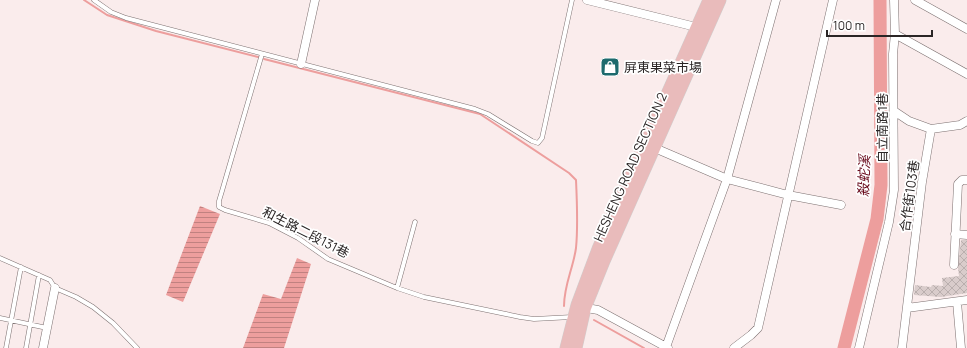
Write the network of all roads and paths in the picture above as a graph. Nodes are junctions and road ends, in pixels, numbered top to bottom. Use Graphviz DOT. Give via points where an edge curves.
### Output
graph roads {
  1 [pos="94,0"];
  2 [pos="315,0"];
  3 [pos="572,0"];
  4 [pos="587,0"];
  5 [pos="709,0"];
  6 [pos="720,0"];
  7 [pos="776,0"];
  8 [pos="833,0"];
  9 [pos="894,0"];
  10 [pos="915,0"];
  11 [pos="702,29"];
  12 [pos="967,29"];
  13 [pos="895,34"];
  14 [pos="262,54"];
  15 [pos="301,64"];
  16 [pos="967,74"];
  17 [pos="894,111"];
  18 [pos="967,121"];
  19 [pos="931,129"];
  20 [pos="650,146"];
  21 [pos="727,179"];
  22 [pos="967,180"];
  23 [pos="788,195"];
  24 [pos="841,206"];
  25 [pos="415,222"];
  26 [pos="955,234"];
  27 [pos="967,234"];
  28 [pos="0,258"];
  29 [pos="954,265"];
  30 [pos="21,267"];
  31 [pos="39,275"];
  32 [pos="55,288"];
  33 [pos="397,288"];
  34 [pos="967,300"];
  35 [pos="957,302"];
  36 [pos="908,308"];
  37 [pos="579,312"];
  38 [pos="0,318"];
  39 [pos="11,320"];
  40 [pos="30,324"];
  41 [pos="47,328"];
  42 [pos="667,347"];
  43 [pos="6,348"];
  44 [pos="26,348"];
  45 [pos="44,348"];
  46 [pos="137,348"];
  47 [pos="566,348"];
  48 [pos="576,348"];
  49 [pos="734,348"];
  50 [pos="860,348"];
  51 [pos="902,348"];
  52 [pos="961,348"];
  1 -- 14 [label="lane" via="111,12 126,18"];
  2 -- 15 [label="street"];
  3 -- 15 [label="lane" via="542,138 538,143 475,109"];
  4 -- 11 [label="street"];
  5 -- 11 [label="main road, HESHENG ROAD SECTION 2"];
  6 -- 11 [label="main road, HESHENG ROAD SECTION 2"];
  7 -- 21 [label="street"];
  8 -- 23 [label="street"];
  9 -- 13 [label="street, 自立南路1巷"];
  10 -- 12 [label="street"];
  11 -- 20 [label="main road, HESHENG ROAD SECTION 2"];
  13 -- 16 [label="street"];
  13 -- 17 [label="street, 自立南路1巷"];
  14 -- 15 [label="lane"];
  14 -- 33 [label="lane, 和生路二段131巷" via="220,196 219,207 269,224 298,238 328,259"];
  17 -- 19 [label="street" via="909,121"];
  17 -- 50 [label="street, 自立南路1巷" via="894,190"];
  18 -- 19 [label="street" via="960,125"];
  19 -- 36 [label="street, 合作街103巷" via="922,182"];
  20 -- 21 [label="street"];
  20 -- 37 [label="main road, HESHENG ROAD SECTION 2" via="598,249"];
  21 -- 23 [label="street"];
  21 -- 42 [label="street"];
  22 -- 26 [label="street" via="962,180 958,184"];
  23 -- 24 [label="street"];
  23 -- 49 [label="street" via="758,328"];
  25 -- 33 [label="lane"];
  26 -- 27 [label="street"];
  26 -- 29 [label="street"];
  28 -- 30 [label="lane"];
  30 -- 31 [label="lane"];
  30 -- 39 [label="lane"];
  31 -- 32 [label="lane" via="50,280"];
  31 -- 40 [label="lane"];
  32 -- 41 [label="street"];
  32 -- 46 [label="lane" via="92,307 113,323"];
  33 -- 37 [label="lane, 和生路二段131巷" via="424,297 534,319"];
  34 -- 35 [label="street"];
  35 -- 36 [label="street"];
  35 -- 52 [label="street"];
  36 -- 51 [label="street, 合作街103巷"];
  37 -- 42 [label="street" via="598,310"];
  37 -- 47 [label="main road, HESHENG ROAD SECTION 2"];
  37 -- 48 [label="main road, HESHENG ROAD SECTION 2"];
  38 -- 39 [label="lane"];
  39 -- 40 [label="lane"];
  39 -- 43 [label="lane"];
  40 -- 41 [label="lane"];
  40 -- 44 [label="lane"];
  41 -- 45 [label="street"];
}
